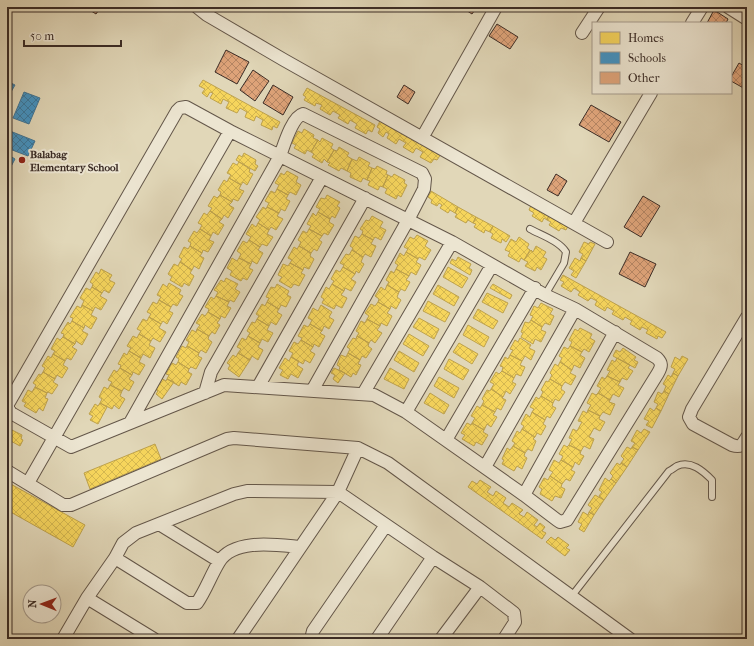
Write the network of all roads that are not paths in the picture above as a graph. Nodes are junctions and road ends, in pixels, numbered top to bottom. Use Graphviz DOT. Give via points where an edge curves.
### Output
graph roads {
  1 [pos="197,7"];
  2 [pos="496,7"];
  3 [pos="598,7"];
  4 [pos="702,7"];
  5 [pos="728,7"];
  6 [pos="747,19"];
  7 [pos="693,22"];
  8 [pos="582,34"];
  9 [pos="650,94"];
  10 [pos="230,131"];
  11 [pos="422,138"];
  12 [pos="280,156"];
  13 [pos="322,177"];
  14 [pos="365,198"];
  15 [pos="408,220"];
  16 [pos="574,223"];
  17 [pos="530,229"];
  18 [pos="452,242"];
  19 [pos="607,242"];
  20 [pos="492,265"];
  21 [pos="540,291"];
  22 [pos="575,309"];
  23 [pos="745,324"];
  24 [pos="615,332"];
  25 [pos="258,387"];
  26 [pos="312,391"];
  27 [pos="205,393"];
  28 [pos="363,394"];
  29 [pos="406,412"];
  30 [pos="130,423"];
  31 [pos="55,437"];
  32 [pos="747,437"];
  33 [pos="446,440"];
  34 [pos="358,448"];
  35 [pos="485,467"];
  36 [pos="7,471"];
  37 [pos="28,483"];
  38 [pos="338,492"];
  39 [pos="524,495"];
  40 [pos="712,497"];
  41 [pos="159,524"];
  42 [pos="386,525"];
  43 [pos="300,547"];
  44 [pos="433,557"];
  45 [pos="115,558"];
  46 [pos="220,561"];
  47 [pos="480,587"];
  48 [pos="571,597"];
  49 [pos="87,598"];
  50 [pos="63,639"];
  51 [pos="154,639"];
  52 [pos="238,639"];
  53 [pos="313,639"];
  54 [pos="377,639"];
  55 [pos="442,639"];
  56 [pos="504,639"];
  57 [pos="630,639"];
  1 -- 11 [label="street" via="206,15"];
  2 -- 11 [label="street"];
  3 -- 8 [label="street"];
  4 -- 7 [label="street"];
  5 -- 6 [label="street"];
  9 -- 16 [label="street"];
  10 -- 12 [label="street"];
  10 -- 31 [label="street"];
  10 -- 31 [label="street" via="186,107 177,111 8,404 11,413"];
  11 -- 16 [label="street"];
  12 -- 13 [label="street"];
  12 -- 15 [label="street" via="288,133 298,117 303,114 422,173 426,179 424,189"];
  12 -- 30 [label="street"];
  13 -- 14 [label="street"];
  13 -- 27 [label="street" via="211,372"];
  14 -- 15 [label="street"];
  14 -- 25 [label="street"];
  15 -- 18 [label="street"];
  15 -- 26 [label="street"];
  16 -- 19 [label="street"];
  17 -- 21 [label="lane" via="557,243 566,252 564,263"];
  18 -- 20 [label="street"];
  18 -- 28 [label="street"];
  20 -- 21 [label="street"];
  20 -- 29 [label="street"];
  21 -- 22 [label="street"];
  21 -- 33 [label="street"];
  22 -- 24 [label="street"];
  22 -- 35 [label="street"];
  23 -- 32 [label="street" via="689,417 693,424 732,446 742,446"];
  24 -- 39 [label="street"];
  24 -- 39 [label="street" via="657,358 661,362 658,373 567,520 560,522"];
  25 -- 26 [label="street"];
  25 -- 27 [label="street" via="224,385"];
  26 -- 28 [label="street"];
  27 -- 30 [label="street"];
  28 -- 29 [label="street" via="374,395"];
  29 -- 33 [label="street"];
  30 -- 31 [label="street" via="71,447"];
  31 -- 37 [label="street"];
  33 -- 35 [label="street"];
  34 -- 37 [label="street" via="227,439 71,505 62,505"];
  34 -- 38 [label="street"];
  34 -- 48 [label="street" via="388,463"];
  35 -- 39 [label="street"];
  36 -- 37 [label="street"];
  38 -- 41 [label="street" via="234,494"];
  38 -- 42 [label="street"];
  38 -- 43 [label="street"];
  40 -- 48 [label="lane" via="712,480 700,469 678,465 669,471"];
  41 -- 45 [label="street" via="136,533 123,543"];
  41 -- 46 [label="street"];
  42 -- 44 [label="street"];
  42 -- 53 [label="street" via="313,631"];
  43 -- 46 [label="street" via="248,545 234,549"];
  43 -- 52 [label="street"];
  44 -- 47 [label="street"];
  44 -- 54 [label="street"];
  45 -- 46 [label="street" via="190,604 197,603"];
  45 -- 49 [label="street"];
  47 -- 55 [label="street"];
  47 -- 56 [label="street" via="514,613 515,622"];
  48 -- 57 [label="street"];
  49 -- 50 [label="street"];
  49 -- 51 [label="street"];
}
